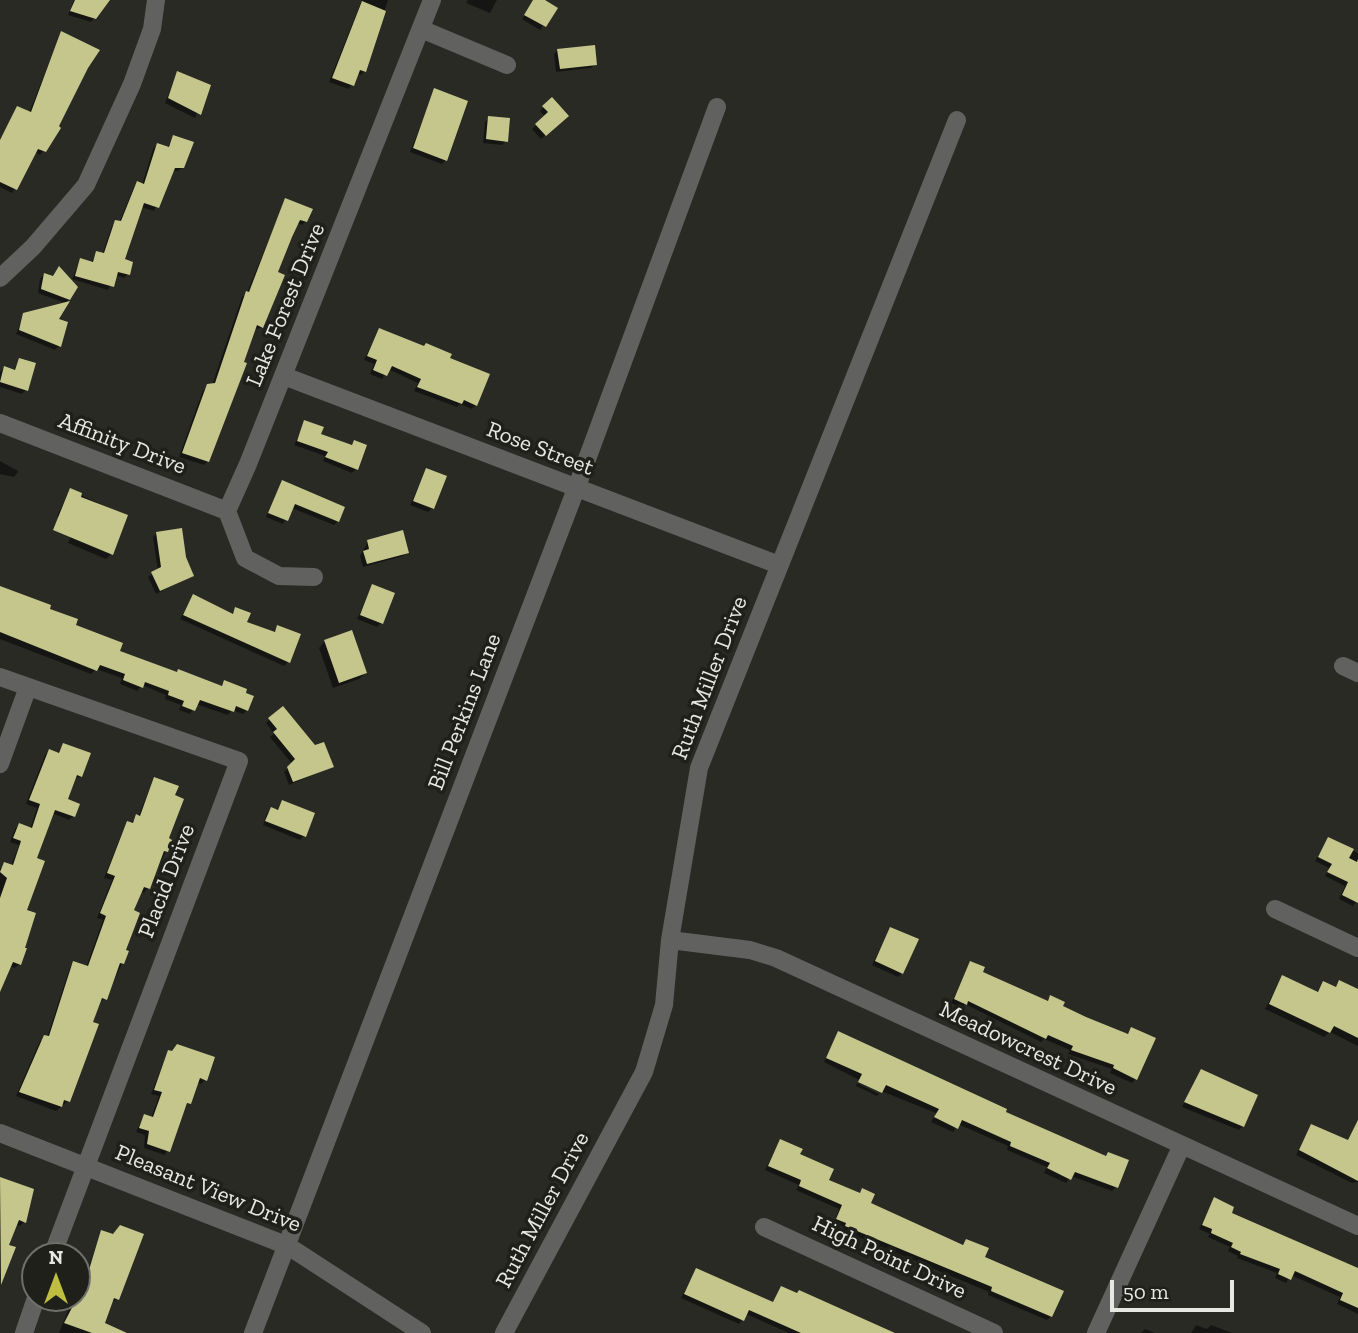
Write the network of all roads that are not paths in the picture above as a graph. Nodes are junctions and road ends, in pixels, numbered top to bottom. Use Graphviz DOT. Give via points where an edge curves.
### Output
graph roads {
  1 [pos="156,0"];
  2 [pos="432,0"];
  3 [pos="421,29"];
  4 [pos="507,65"];
  5 [pos="717,107"];
  6 [pos="957,120"];
  7 [pos="0,278"];
  8 [pos="284,376"];
  9 [pos="0,423"];
  10 [pos="576,489"];
  11 [pos="227,511"];
  12 [pos="779,565"];
  13 [pos="313,577"];
  14 [pos="0,677"];
  15 [pos="28,687"];
  16 [pos="0,764"];
  17 [pos="1275,909"];
  18 [pos="670,940"];
  19 [pos="1358,948"];
  20 [pos="0,1133"];
  21 [pos="1181,1147"];
  22 [pos="84,1166"];
  23 [pos="1358,1226"];
  24 [pos="764,1227"];
  25 [pos="57,1242"];
  26 [pos="288,1246"];
  27 [pos="31,1312"];
  28 [pos="24,1333"];
  29 [pos="253,1333"];
  30 [pos="422,1333"];
  31 [pos="504,1333"];
  32 [pos="994,1333"];
  33 [pos="1096,1333"];
  1 -- 7 [label="street" via="152,29 132,84 86,186"];
  2 -- 3 [label="street, Lake Forest Drive"];
  3 -- 4 [label="street"];
  3 -- 8 [label="street, Lake Forest Drive"];
  5 -- 10 [label="street, Bill Perkins Lane"];
  6 -- 12 [label="street, Ruth Miller Drive"];
  8 -- 10 [label="street, Rose Street"];
  8 -- 11 [label="street, Lake Forest Drive"];
  9 -- 11 [label="street, Affinity Drive"];
  10 -- 12 [label="street, Rose Street"];
  10 -- 26 [label="street, Bill Perkins Lane"];
  11 -- 13 [label="street" via="245,558 279,576"];
  12 -- 18 [label="street, Ruth Miller Drive" via="699,768"];
  14 -- 15 [label="street, Placid Drive"];
  15 -- 16 [label="street"];
  15 -- 22 [label="street, Placid Drive" via="239,761"];
  17 -- 19 [label="street"];
  18 -- 21 [label="street, Meadowcrest Drive" via="750,950 776,958"];
  18 -- 31 [label="street, Ruth Miller Drive" via="664,1005 644,1072"];
  20 -- 22 [label="street, Pleasant View Drive"];
  21 -- 23 [label="street, Meadowcrest Drive"];
  21 -- 33 [label="street"];
  22 -- 25 [label="street, Placid Drive"];
  22 -- 26 [label="street, Pleasant View Drive"];
  24 -- 32 [label="street, High Point Drive"];
  26 -- 29 [label="street, Bill Perkins Lane"];
  26 -- 30 [label="street, Pleasant View Drive"];
  27 -- 28 [label="street"];
}
